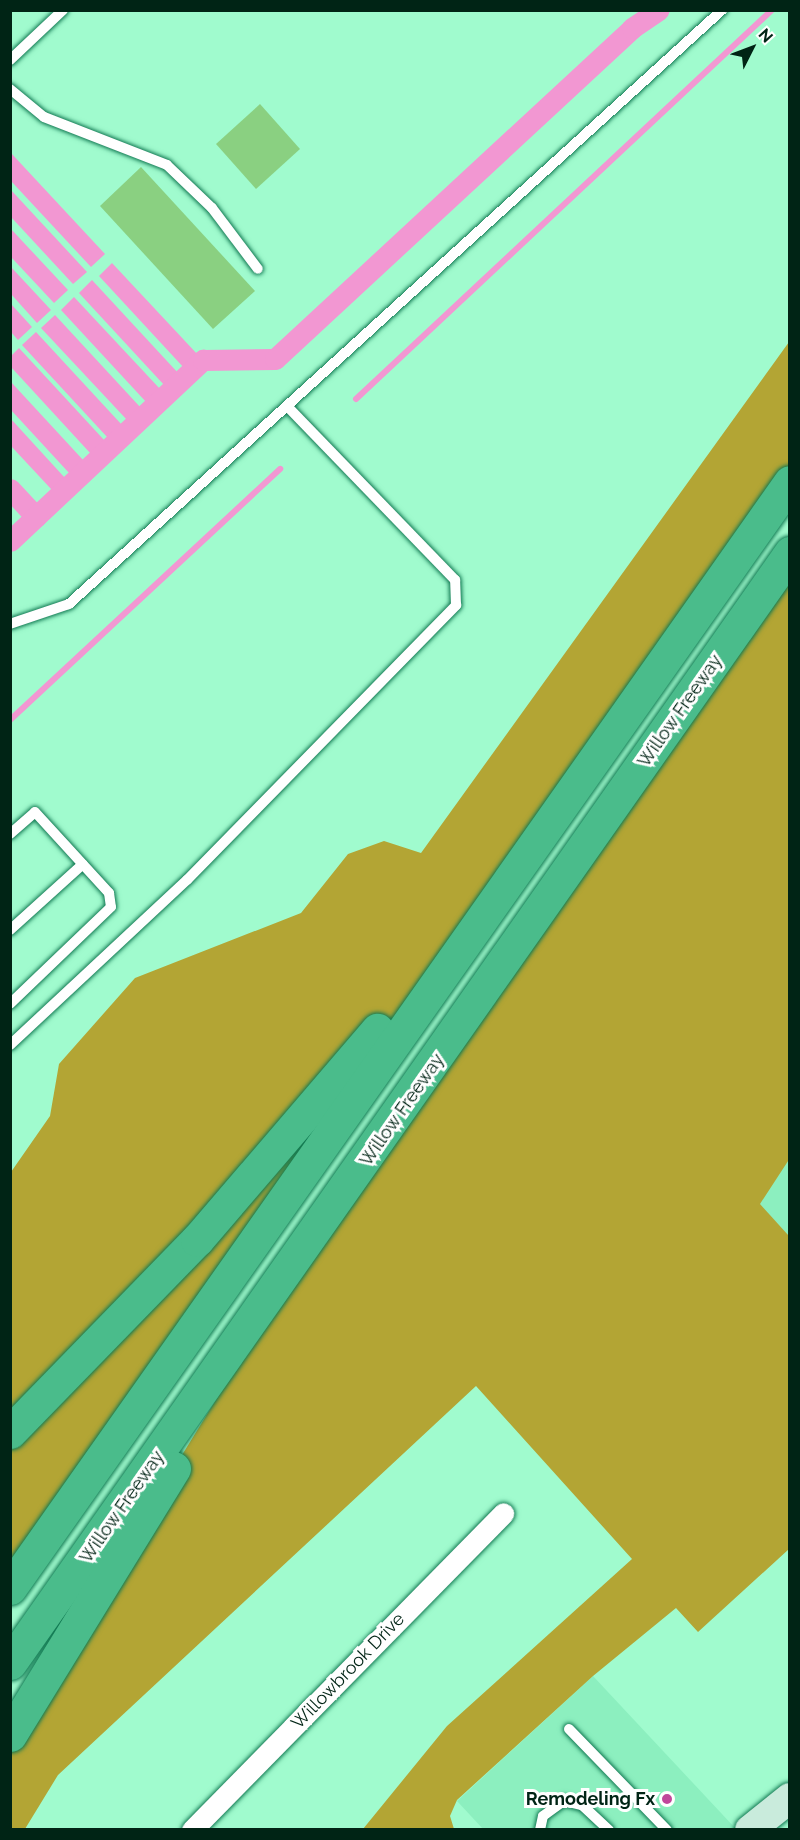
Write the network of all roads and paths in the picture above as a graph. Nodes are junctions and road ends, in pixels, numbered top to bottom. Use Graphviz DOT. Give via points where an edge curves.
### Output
graph roads {
  1 [pos="63,10"];
  2 [pos="722,10"];
  3 [pos="10,60"];
  4 [pos="10,89"];
  5 [pos="258,269"];
  6 [pos="289,408"];
  7 [pos="789,483"];
  8 [pos="789,554"];
  9 [pos="10,624"];
  10 [pos="10,834"];
  11 [pos="83,864"];
  12 [pos="504,880"];
  13 [pos="10,930"];
  14 [pos="10,1004"];
  15 [pos="10,1045"];
  16 [pos="327,1219"];
  17 [pos="10,1431"];
  18 [pos="503,1513"];
  19 [pos="10,1588"];
  20 [pos="10,1663"];
  21 [pos="569,1729"];
  22 [pos="10,1735"];
  23 [pos="789,1798"];
  24 [pos="192,1830"];
  25 [pos="540,1830"];
  26 [pos="609,1830"];
  27 [pos="667,1830"];
  28 [pos="750,1830"];
  1 -- 3 [label="lane"];
  2 -- 6 [label="lane"];
  4 -- 5 [label="lane" via="44,117 167,165 212,208"];
  6 -- 9 [label="lane" via="69,604"];
  6 -- 15 [label="lane" via="455,580 456,605 187,880"];
  7 -- 12 [label="highway"];
  8 -- 16 [label="highway, Willow Freeway"];
  10 -- 11 [label="lane" via="35,812"];
  11 -- 13 [label="lane"];
  11 -- 14 [label="lane" via="109,893 111,907"];
  12 -- 17 [label="highway" via="197,1240"];
  12 -- 19 [label="highway"];
  16 -- 20 [label="highway, Willow Freeway"];
  16 -- 22 [label="highway"];
  18 -- 24 [label="street, Willowbrook Drive"];
  21 -- 27 [label="lane"];
  23 -- 28 [label="main road"];
  25 -- 26 [label="lane" via="543,1816 564,1801 582,1805"];
}
